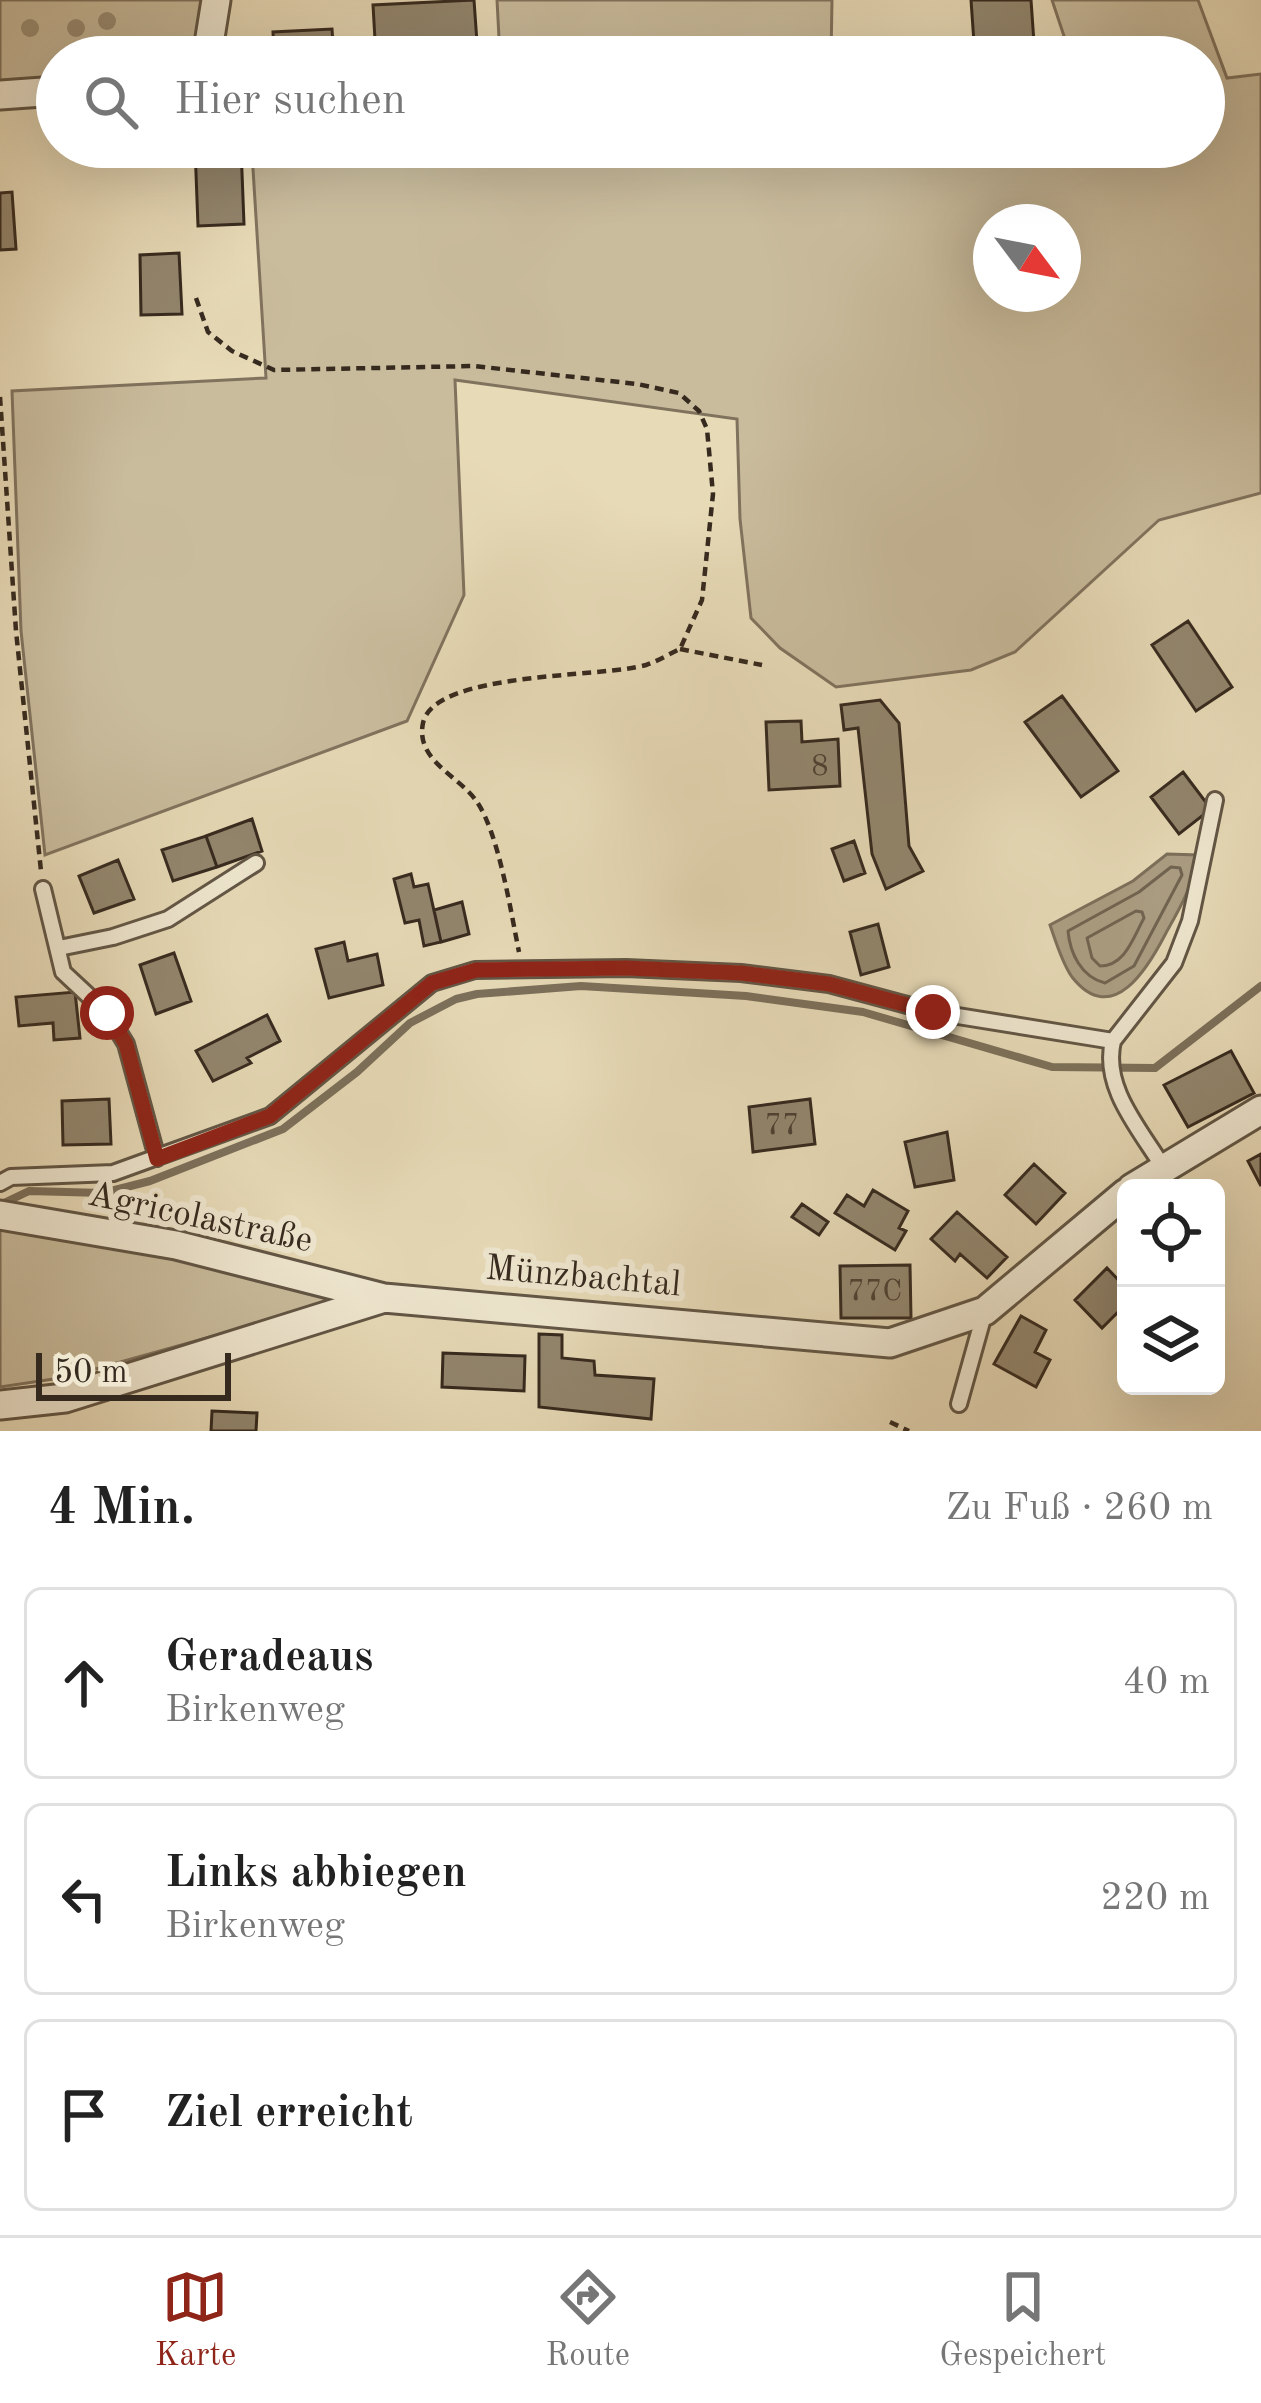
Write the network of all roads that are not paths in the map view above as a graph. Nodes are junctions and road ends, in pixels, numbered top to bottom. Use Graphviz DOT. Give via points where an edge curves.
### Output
graph roads {
  1 [pos="216,0"];
  2 [pos="210,36"];
  3 [pos="36,92"];
  4 [pos="0,95"];
  5 [pos="1215,800"];
  6 [pos="256,863"];
  7 [pos="43,889"];
  8 [pos="58,949"];
  9 [pos="1113,1040"];
  10 [pos="1261,1109"];
  11 [pos="157,1159"];
  12 [pos="1162,1167"];
  13 [pos="1145,1179"];
  14 [pos="0,1183"];
  15 [pos="1117,1200"];
  16 [pos="7,1216"];
  17 [pos="384,1298"];
  18 [pos="985,1311"];
  19 [pos="0,1405"];
  20 [pos="959,1405"];
  1 -- 2 [label="street"];
  3 -- 4 [label="street"];
  5 -- 9 [label="lane" via="1174,963"];
  6 -- 8 [label="lane" via="168,919"];
  7 -- 8 [label="lane"];
  8 -- 11 [label="lane" via="63,972 107,1013 126,1044"];
  9 -- 11 [label="lane" via="741,973 476,970 432,983 270,1116"];
  9 -- 12 [label="lane" via="1114,1086"];
  10 -- 12 [label="street, Münzbachtal"];
  11 -- 14 [label="lane" via="113,1173"];
  12 -- 13 [label="street, Münzbachtal"];
  15 -- 18 [label="street, Münzbachtal"];
  16 -- 17 [label="street, Agricolastraße" via="176,1245"];
  17 -- 18 [label="street, Münzbachtal" via="890,1343"];
  17 -- 19 [label="street, Münzbachtal" via="65,1398"];
  18 -- 20 [label="lane"];
}
